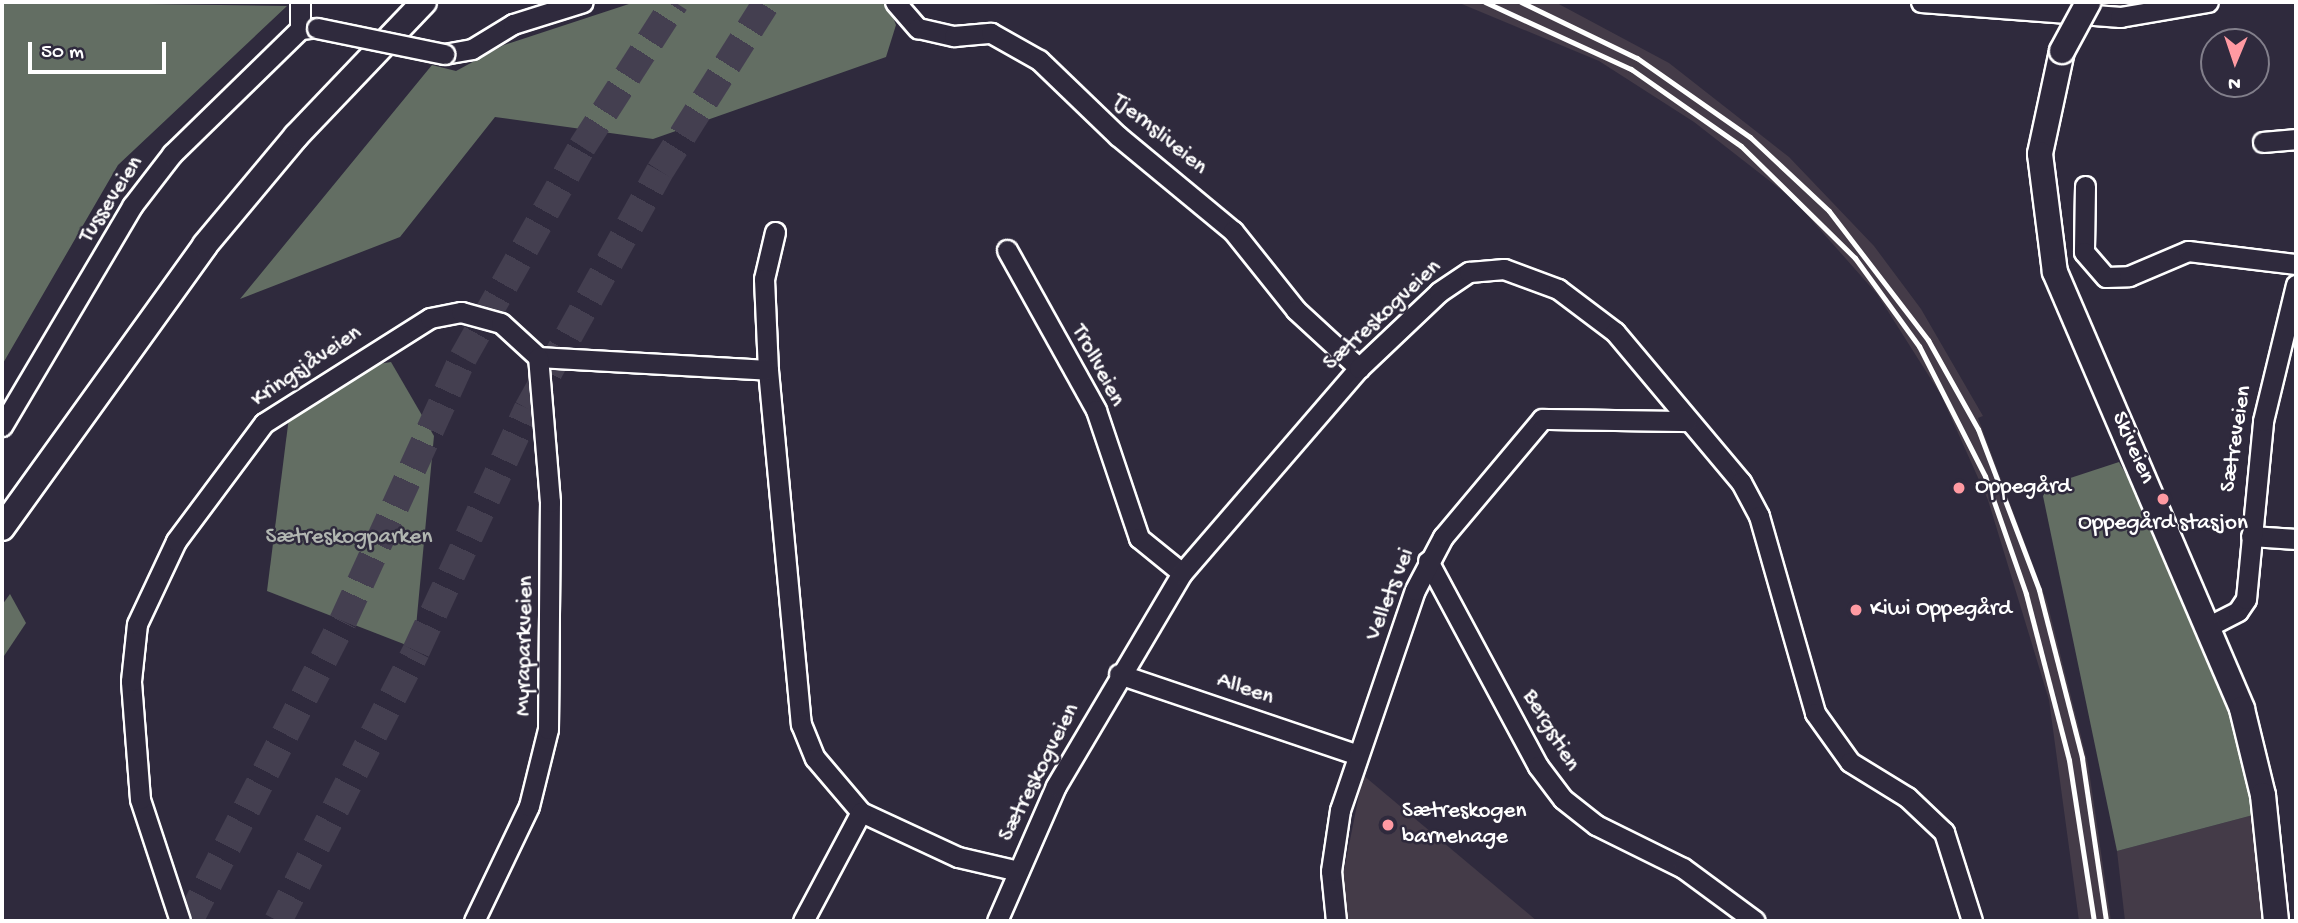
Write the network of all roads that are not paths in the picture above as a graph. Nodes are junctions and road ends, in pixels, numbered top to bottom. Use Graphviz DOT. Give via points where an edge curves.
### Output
graph roads {
  1 [pos="300,2"];
  2 [pos="424,2"];
  3 [pos="583,2"];
  4 [pos="895,2"];
  5 [pos="1920,2"];
  6 [pos="2088,2"];
  7 [pos="2208,2"];
  8 [pos="1990,4"];
  9 [pos="309,28"];
  10 [pos="2296,139"];
  11 [pos="2263,142"];
  12 [pos="2085,186"];
  13 [pos="775,232"];
  14 [pos="1007,250"];
  15 [pos="2296,264"];
  16 [pos="2296,285"];
  17 [pos="538,357"];
  18 [pos="1359,368"];
  19 [pos="768,369"];
  20 [pos="1687,421"];
  21 [pos="2,426"];
  22 [pos="2,528"];
  23 [pos="2251,536"];
  24 [pos="2296,539"];
  25 [pos="1428,561"];
  26 [pos="1182,573"];
  27 [pos="2211,625"];
  28 [pos="1119,674"];
  29 [pos="1356,754"];
  30 [pos="861,812"];
  31 [pos="1018,871"];
  32 [pos="479,920"];
  33 [pos="180,921"];
  34 [pos="803,921"];
  35 [pos="997,921"];
  36 [pos="1336,921"];
  37 [pos="1755,921"];
  38 [pos="1972,921"];
  39 [pos="2276,921"];
  1 -- 9 [label="street"];
  2 -- 22 [label="main road" via="296,136 214,235"];
  3 -- 9 [label="street, bridge" via="513,24 472,49 444,54"];
  4 -- 18 [label="street, Tjernsliveien" via="918,28 954,36 991,33 1039,60 1118,136 1233,231 1296,310"];
  5 -- 8 [label="street"];
  6 -- 27 [label="main road, Skiveien, bridge" via="2062,51 2040,154 2055,272"];
  7 -- 8 [label="street" via="2120,17"];
  9 -- 21 [label="street, Tusseveien" via="191,134 132,206"];
  10 -- 11 [label="street"];
  12 -- 15 [label="street" via="2084,252 2106,277 2129,276 2188,251"];
  13 -- 19 [label="street" via="764,279"];
  14 -- 26 [label="street, Trollveien" via="1096,410 1139,538"];
  16 -- 23 [label="street, Sætreveien" via="2263,421"];
  17 -- 19 [label="street"];
  17 -- 32 [label="street, Myraparkveien" via="550,502 548,729 529,806"];
  17 -- 33 [label="street, Kringsjåveien" via="522,337 482,314 430,318 264,423 176,541 137,624 131,681 148,835"];
  18 -- 20 [label="street, Sætreskogveien" via="1457,279 1504,269 1559,289 1594,313 1643,361"];
  18 -- 26 [label="street, Sætreskogveien"];
  19 -- 30 [label="street" via="801,724 815,758"];
  20 -- 25 [label="street, Vellets vei" via="1542,419 1505,457"];
  20 -- 38 [label="street, Sætreskogveien" via="1752,499 1824,731 1850,762 1907,797 1944,832"];
  23 -- 24 [label="street"];
  23 -- 27 [label="street, Sætreveien" via="2246,599 2238,611"];
  25 -- 29 [label="street, Vellets vei"];
  25 -- 37 [label="street, Bergstien" via="1538,766 1563,799 1596,825 1702,880"];
  26 -- 28 [label="street, Sætreskogveien"];
  27 -- 39 [label="main road, Skiveien" via="2256,763"];
  28 -- 29 [label="street, Alleen"];
  28 -- 31 [label="street, Sætreskogveien"];
  29 -- 36 [label="street, Vellets vei" via="1333,845"];
  30 -- 31 [label="street" via="958,857"];
  30 -- 34 [label="street"];
  31 -- 35 [label="street, Sætreskogveien"];
}
